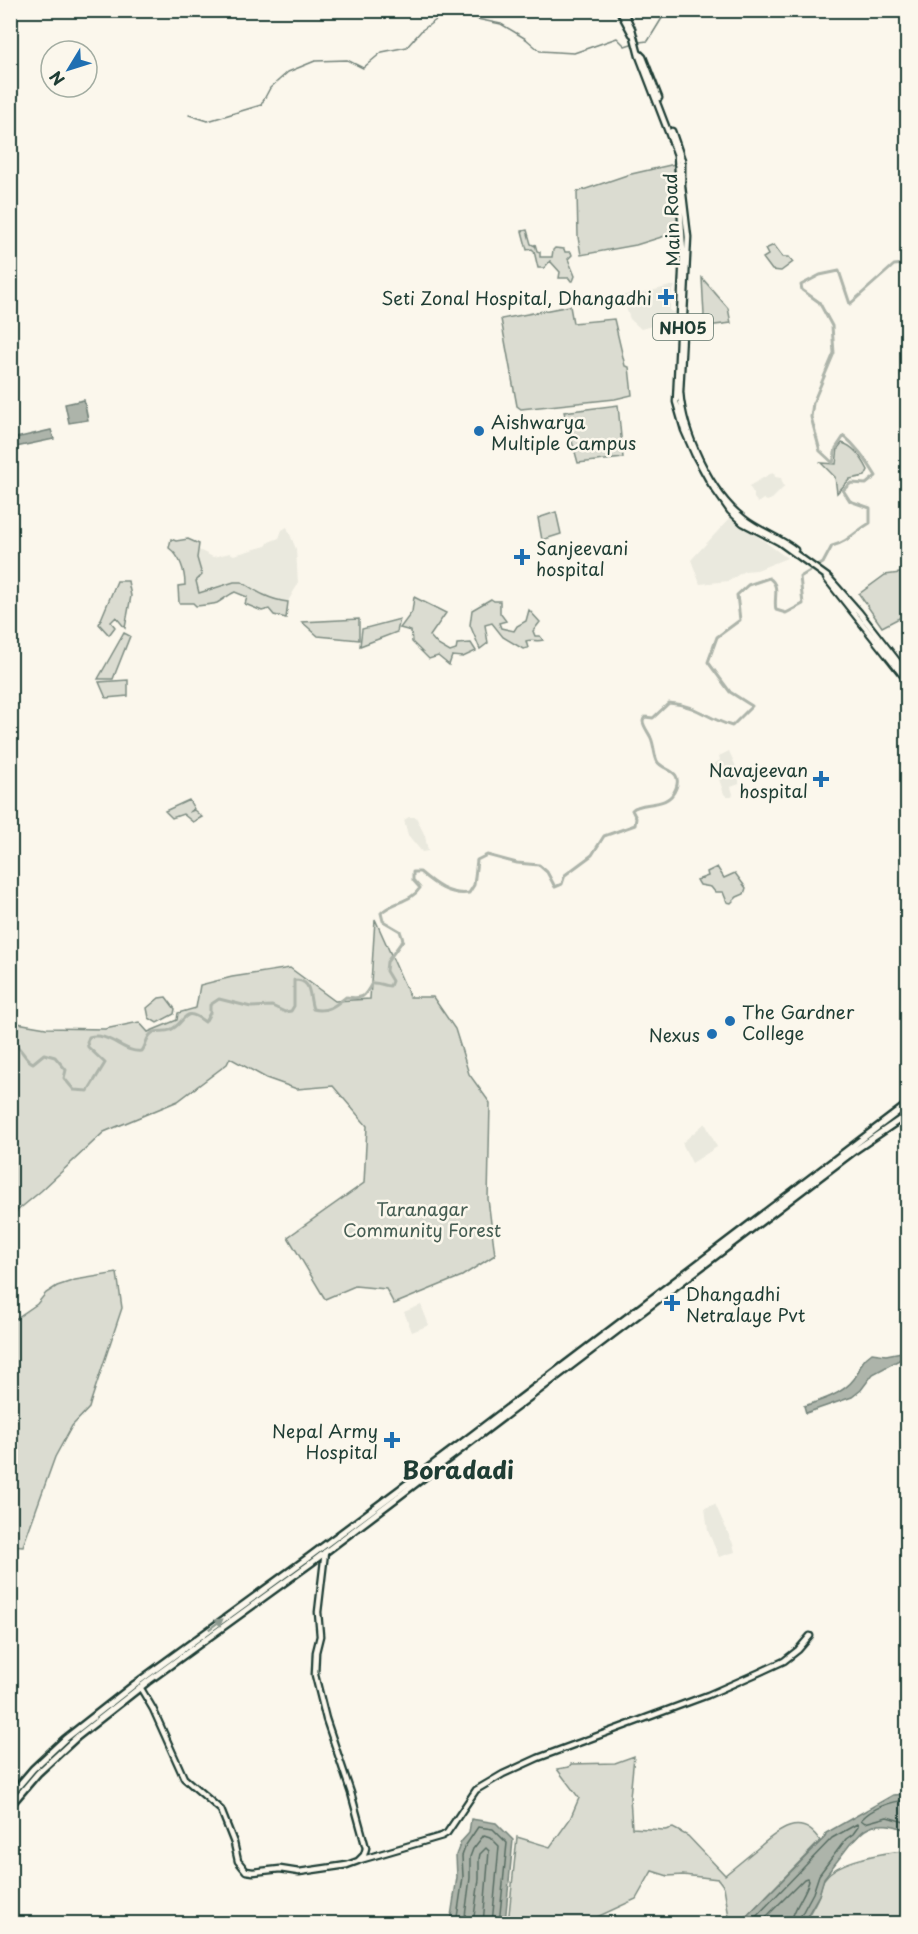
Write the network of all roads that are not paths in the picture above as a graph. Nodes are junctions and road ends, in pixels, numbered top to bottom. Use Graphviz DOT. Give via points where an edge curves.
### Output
graph roads {
  1 [pos="621,10"];
  2 [pos="639,54"];
  3 [pos="678,392"];
  4 [pos="825,576"];
  5 [pos="908,675"];
  6 [pos="908,682"];
  7 [pos="908,1104"];
  8 [pos="908,1114"];
  9 [pos="325,1552"];
  10 [pos="810,1636"];
  11 [pos="138,1685"];
  12 [pos="10,1796"];
  13 [pos="10,1806"];
  14 [pos="358,1861"];
  1 -- 2 [label="main road, NH05"];
  2 -- 3 [label="main road, Main Road / NH05" via="677,155 683,252"];
  2 -- 3 [label="main road, Main Road / NH05" via="650,73 682,160 688,237"];
  3 -- 4 [label="main road, Main Road / NH05" via="676,402 684,430 720,499 743,523 806,559"];
  4 -- 5 [label="main road, NH05"];
  4 -- 6 [label="main road, NH05"];
  11 -- 7 [label="highway, one-way"];
  8 -- 9 [label="highway"];
  9 -- 11 [label="highway" via="221,1630"];
  9 -- 14 [label="main road" via="315,1675 366,1848"];
  10 -- 14 [label="main road" via="784,1661 753,1675 503,1774 476,1790 442,1836"];
  11 -- 12 [label="highway" via="65,1739"];
  11 -- 13 [label="highway" via="38,1773"];
  11 -- 14 [label="main road" via="184,1778 221,1810 238,1861 246,1870 299,1872"];
}
